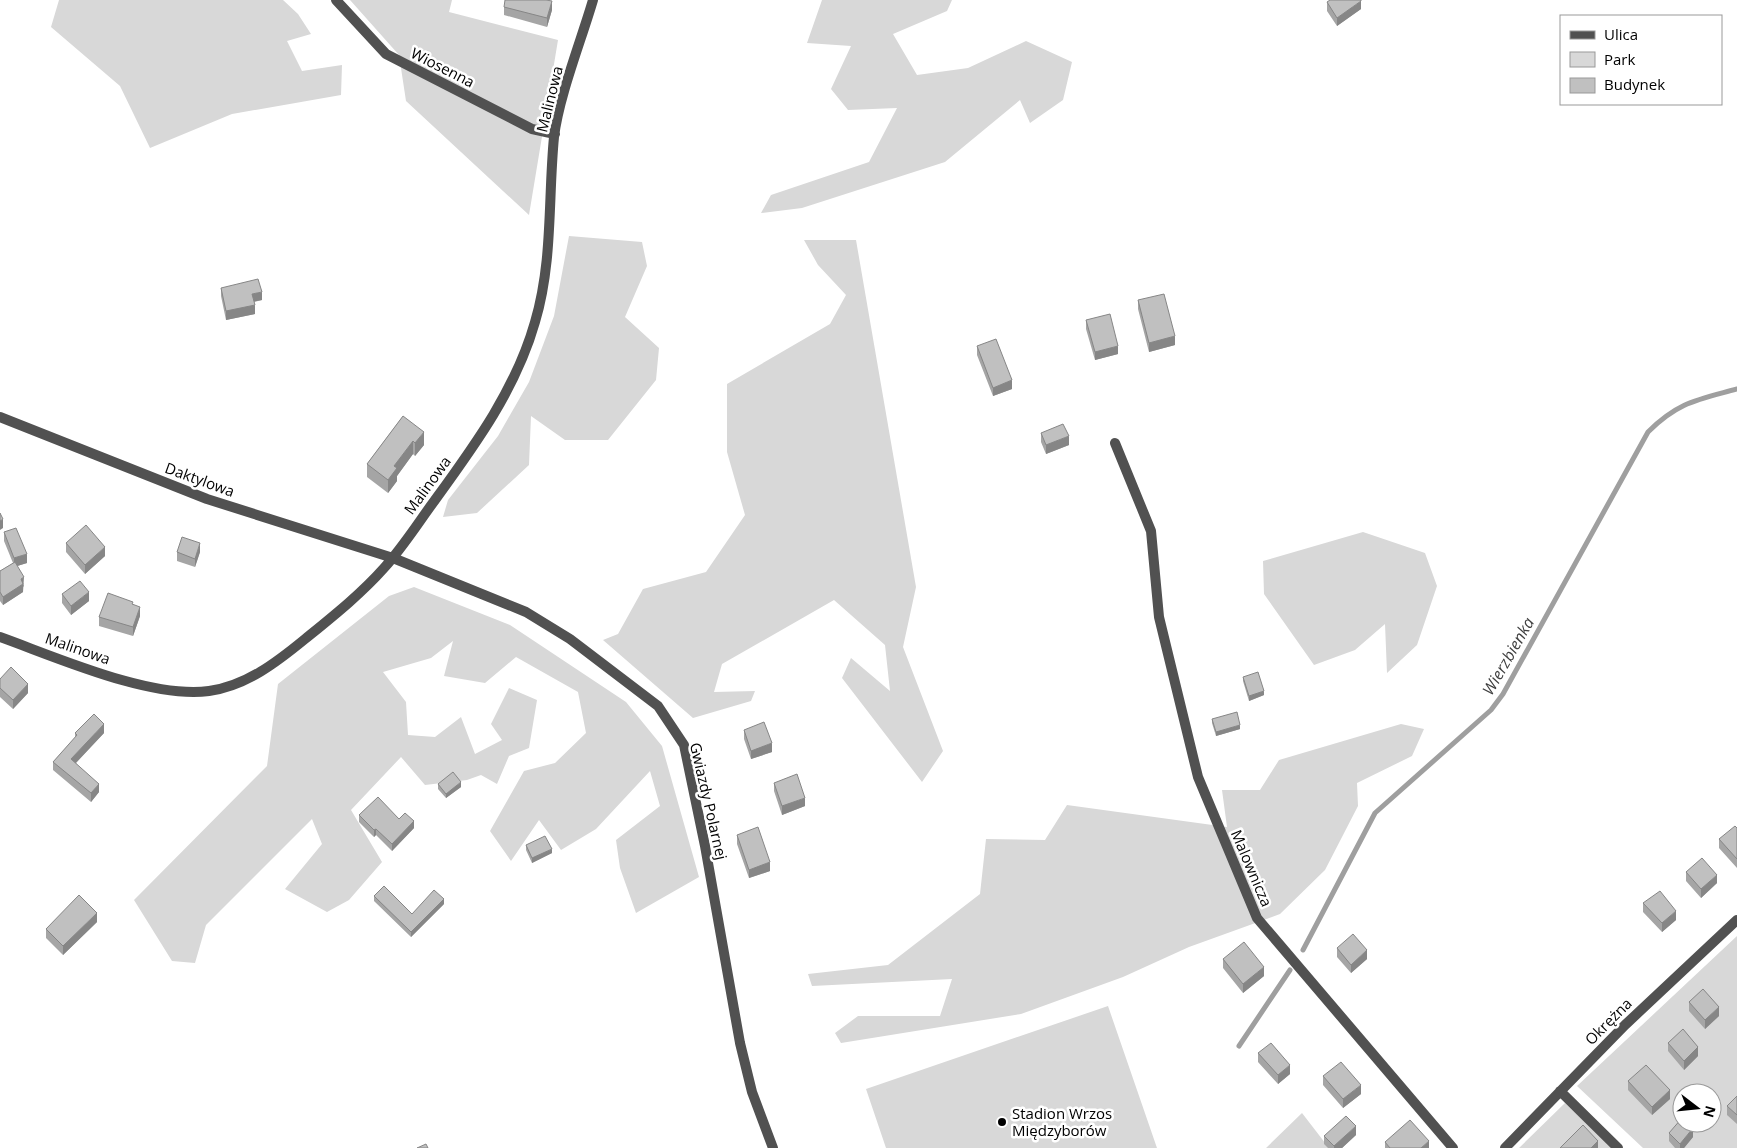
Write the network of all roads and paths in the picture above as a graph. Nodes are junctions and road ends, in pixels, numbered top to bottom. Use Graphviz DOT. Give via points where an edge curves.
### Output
graph roads {
  1 [pos="336,0"];
  2 [pos="593,0"];
  3 [pos="555,134"];
  4 [pos="0,417"];
  5 [pos="1115,443"];
  6 [pos="393,558"];
  7 [pos="0,637"];
  8 [pos="1737,920"];
  9 [pos="1560,1091"];
  10 [pos="773,1148"];
  11 [pos="1453,1148"];
  12 [pos="1504,1148"];
  13 [pos="1618,1148"];
  1 -- 3 [label="street, Wiosenna" via="386,54 532,129"];
  2 -- 3 [label="street, Malinowa"];
  3 -- 6 [label="street, Malinowa" via="546,272 536,321 525,351 489,426"];
  4 -- 6 [label="street, Daktylowa" via="207,499"];
  5 -- 11 [label="street, Malownicza" via="1150,525 1159,617 1198,777 1257,918"];
  6 -- 7 [label="street, Malinowa" via="334,615 259,674 208,691 178,691 135,684"];
  6 -- 10 [label="street, Gwiazdy Polarnej" via="526,612 570,639 658,706 684,745 740,1043 752,1092"];
  8 -- 9 [label="street, Okrężna" via="1624,1025"];
  9 -- 12 [label="street, Okrężna"];
  9 -- 13 [label="street"];
}
